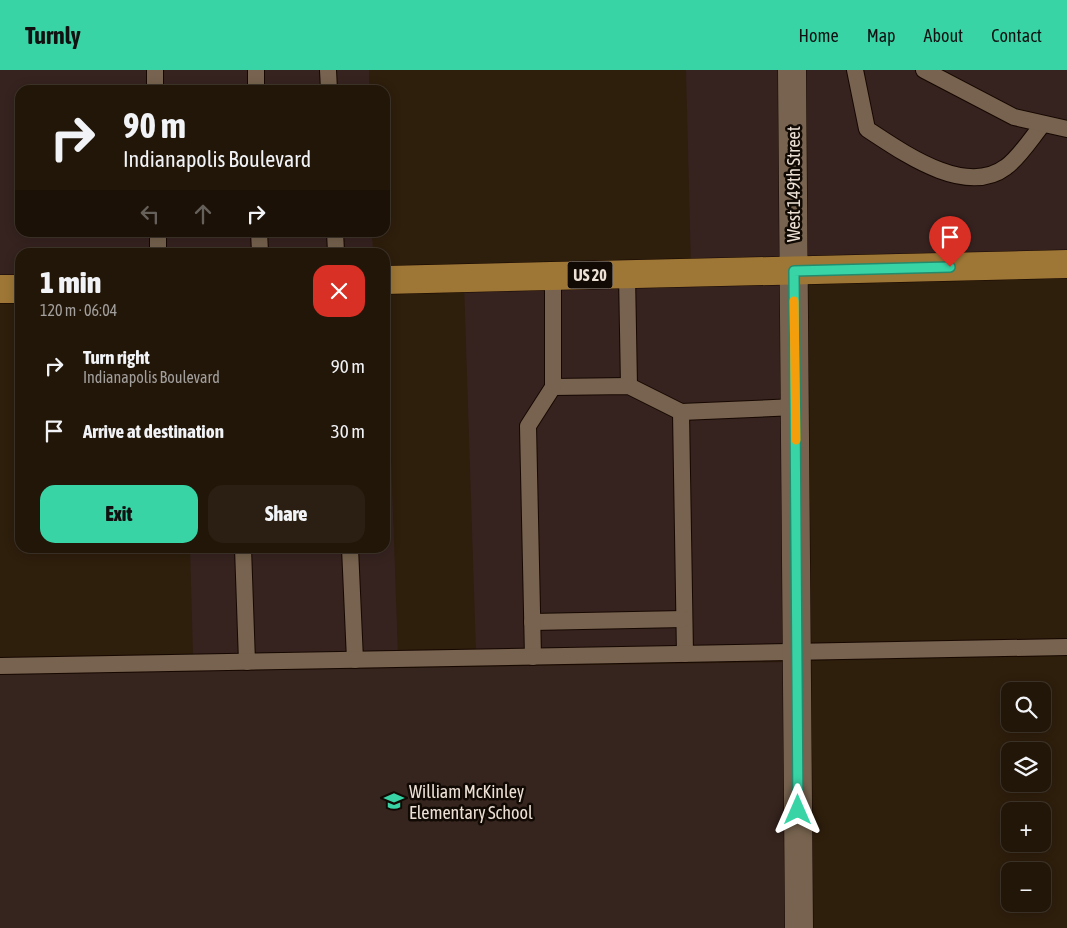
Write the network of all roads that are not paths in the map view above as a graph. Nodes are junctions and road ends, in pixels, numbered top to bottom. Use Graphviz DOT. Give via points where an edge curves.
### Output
graph roads {
  1 [pos="155,70"];
  2 [pos="256,70"];
  3 [pos="328,70"];
  4 [pos="792,70"];
  5 [pos="855,70"];
  6 [pos="924,70"];
  7 [pos="155,85"];
  8 [pos="256,85"];
  9 [pos="329,85"];
  10 [pos="1043,124"];
  11 [pos="1067,129"];
  12 [pos="1067,264"];
  13 [pos="794,271"];
  14 [pos="627,274"];
  15 [pos="553,276"];
  16 [pos="390,280"];
  17 [pos="15,289"];
  18 [pos="0,290"];
  19 [pos="629,386"];
  20 [pos="553,387"];
  21 [pos="796,407"];
  22 [pos="681,412"];
  23 [pos="243,553"];
  24 [pos="350,553"];
  25 [pos="684,619"];
  26 [pos="532,622"];
  27 [pos="1067,647"];
  28 [pos="797,652"];
  29 [pos="685,654"];
  30 [pos="533,656"];
  31 [pos="356,660"];
  32 [pos="247,662"];
  33 [pos="0,666"];
  34 [pos="799,928"];
  1 -- 7 [label="lane"];
  2 -- 8 [label="lane"];
  3 -- 9 [label="lane"];
  4 -- 13 [label="street, West 149th Street"];
  5 -- 10 [label="lane" via="867,129 914,160 944,172 987,177 1006,167"];
  6 -- 10 [label="lane" via="1014,117"];
  10 -- 11 [label="lane"];
  12 -- 13 [label="main road, US 20"];
  13 -- 14 [label="main road, US 20"];
  13 -- 21 [label="street, West 149th Street"];
  14 -- 15 [label="main road, US 20"];
  14 -- 19 [label="lane"];
  15 -- 16 [label="main road, US 20"];
  15 -- 20 [label="lane"];
  17 -- 18 [label="main road"];
  19 -- 20 [label="lane"];
  19 -- 22 [label="lane"];
  20 -- 26 [label="lane" via="528,426"];
  21 -- 22 [label="lane"];
  21 -- 28 [label="street, West 149th Street"];
  22 -- 25 [label="lane"];
  23 -- 32 [label="lane"];
  24 -- 31 [label="lane"];
  25 -- 26 [label="lane"];
  25 -- 29 [label="lane"];
  26 -- 30 [label="lane"];
  27 -- 28 [label="lane"];
  28 -- 29 [label="lane"];
  28 -- 34 [label="street, West 149th Street"];
  29 -- 30 [label="lane"];
  30 -- 31 [label="lane"];
  31 -- 32 [label="lane"];
  32 -- 33 [label="lane"];
}
